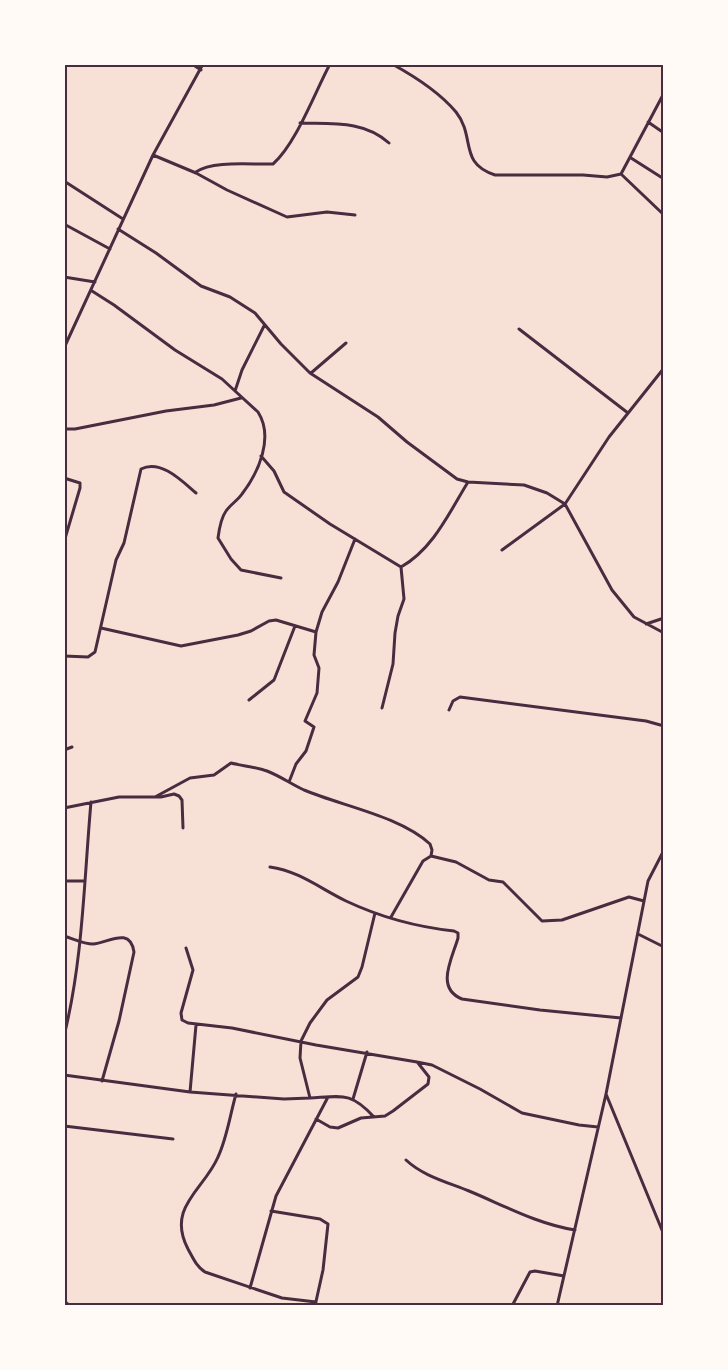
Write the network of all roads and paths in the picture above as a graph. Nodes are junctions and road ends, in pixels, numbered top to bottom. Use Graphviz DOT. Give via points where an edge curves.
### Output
graph roads {
  1 [pos="192,64"];
  2 [pos="203,64"];
  3 [pos="330,64"];
  4 [pos="392,64"];
  5 [pos="201,70"];
  6 [pos="663,93"];
  7 [pos="648,122"];
  8 [pos="300,123"];
  9 [pos="663,133"];
  10 [pos="389,143"];
  11 [pos="153,155"];
  12 [pos="630,158"];
  13 [pos="196,173"];
  14 [pos="621,174"];
  15 [pos="663,179"];
  16 [pos="64,181"];
  17 [pos="355,215"];
  18 [pos="663,215"];
  19 [pos="123,219"];
  20 [pos="64,224"];
  21 [pos="118,230"];
  22 [pos="110,249"];
  23 [pos="64,277"];
  24 [pos="95,282"];
  25 [pos="92,291"];
  26 [pos="264,326"];
  27 [pos="519,329"];
  28 [pos="64,336"];
  29 [pos="70,337"];
  30 [pos="346,343"];
  31 [pos="64,348"];
  32 [pos="663,369"];
  33 [pos="310,373"];
  34 [pos="235,391"];
  35 [pos="241,398"];
  36 [pos="628,413"];
  37 [pos="64,429"];
  38 [pos="261,456"];
  39 [pos="64,478"];
  40 [pos="468,482"];
  41 [pos="196,492"];
  42 [pos="565,504"];
  43 [pos="355,539"];
  44 [pos="64,542"];
  45 [pos="502,550"];
  46 [pos="401,567"];
  47 [pos="281,578"];
  48 [pos="663,618"];
  49 [pos="646,624"];
  50 [pos="295,626"];
  51 [pos="101,628"];
  52 [pos="316,632"];
  53 [pos="663,633"];
  54 [pos="64,656"];
  55 [pos="249,700"];
  56 [pos="382,708"];
  57 [pos="449,710"];
  58 [pos="663,726"];
  59 [pos="72,747"];
  60 [pos="64,750"];
  61 [pos="289,782"];
  62 [pos="155,797"];
  63 [pos="90,802"];
  64 [pos="64,808"];
  65 [pos="183,828"];
  66 [pos="663,850"];
  67 [pos="430,856"];
  68 [pos="270,867"];
  69 [pos="64,880"];
  70 [pos="84,881"];
  71 [pos="644,901"];
  72 [pos="375,912"];
  73 [pos="392,917"];
  74 [pos="638,934"];
  75 [pos="64,936"];
  76 [pos="80,941"];
  77 [pos="663,947"];
  78 [pos="186,948"];
  79 [pos="621,1018"];
  80 [pos="196,1024"];
  81 [pos="64,1036"];
  82 [pos="301,1041"];
  83 [pos="367,1052"];
  84 [pos="417,1062"];
  85 [pos="64,1075"];
  86 [pos="102,1081"];
  87 [pos="190,1092"];
  88 [pos="236,1094"];
  89 [pos="606,1094"];
  90 [pos="328,1097"];
  91 [pos="310,1098"];
  92 [pos="353,1099"];
  93 [pos="374,1117"];
  94 [pos="316,1119"];
  95 [pos="64,1126"];
  96 [pos="598,1127"];
  97 [pos="173,1139"];
  98 [pos="406,1160"];
  99 [pos="271,1211"];
  100 [pos="574,1230"];
  101 [pos="663,1235"];
  102 [pos="564,1276"];
  103 [pos="250,1288"];
  104 [pos="64,1300"];
  105 [pos="315,1304"];
  106 [pos="70,1305"];
  107 [pos="512,1305"];
  108 [pos="557,1305"];
  1 -- 5 [label="street"];
  2 -- 5 [label="street"];
  3 -- 8 [label="street"];
  4 -- 14 [label="street" via="455,112 462,122 472,161 484,171 495,175"];
  5 -- 11 [label="street"];
  6 -- 7 [label="street"];
  7 -- 9 [label="street"];
  7 -- 12 [label="street"];
  8 -- 10 [label="street" via="370,129"];
  8 -- 13 [label="street" via="273,164 226,165"];
  11 -- 13 [label="street"];
  11 -- 19 [label="street"];
  12 -- 14 [label="street"];
  12 -- 15 [label="street"];
  13 -- 17 [label="street" via="287,217 327,212"];
  14 -- 18 [label="street"];
  16 -- 19 [label="street"];
  19 -- 21 [label="street"];
  20 -- 22 [label="street"];
  21 -- 22 [label="street"];
  21 -- 26 [label="street" via="201,286 230,297 255,313"];
  22 -- 24 [label="street"];
  23 -- 24 [label="street"];
  24 -- 25 [label="street"];
  25 -- 29 [label="street"];
  25 -- 34 [label="street"];
  26 -- 33 [label="street"];
  26 -- 34 [label="street"];
  27 -- 36 [label="street"];
  28 -- 29 [label="street"];
  29 -- 31 [label="street"];
  30 -- 33 [label="street"];
  32 -- 36 [label="street"];
  33 -- 40 [label="street" via="378,417 443,470"];
  34 -- 35 [label="street"];
  35 -- 37 [label="street"];
  35 -- 38 [label="street" via="262,418 266,434"];
  36 -- 42 [label="street"];
  38 -- 43 [label="street" via="284,492"];
  38 -- 47 [label="street" via="247,487 226,510 218,538 241,570"];
  39 -- 44 [label="street" via="80,483"];
  40 -- 42 [label="street" via="524,485"];
  40 -- 46 [label="street" via="429,543"];
  41 -- 51 [label="street" via="166,470 145,466 141,469"];
  42 -- 45 [label="street"];
  42 -- 49 [label="street" via="612,590 634,617"];
  43 -- 46 [label="street"];
  43 -- 52 [label="street"];
  46 -- 56 [label="street" via="404,598"];
  48 -- 49 [label="street"];
  49 -- 53 [label="street"];
  50 -- 51 [label="street" via="269,621 238,635 181,646"];
  50 -- 52 [label="street"];
  50 -- 55 [label="street" via="274,681"];
  51 -- 54 [label="street" via="93,655"];
  52 -- 61 [label="street" via="317,693 305,721 314,727"];
  57 -- 58 [label="street" via="460,697"];
  59 -- 60 [label="street"];
  61 -- 62 [label="street" via="260,769 231,763 214,774 190,778"];
  61 -- 67 [label="street" via="408,829 430,844"];
  62 -- 63 [label="street"];
  62 -- 65 [label="street" via="179,796"];
  63 -- 64 [label="street"];
  63 -- 70 [label="street"];
  66 -- 71 [label="street" via="648,881"];
  67 -- 71 [label="street" via="456,862 489,880 503,882 542,921 562,920 629,897"];
  67 -- 73 [label="street" via="423,861"];
  68 -- 72 [label="street" via="294,873"];
  69 -- 70 [label="street"];
  70 -- 76 [label="street"];
  71 -- 74 [label="street"];
  72 -- 73 [label="street"];
  72 -- 82 [label="street" via="357,977 327,1000"];
  73 -- 79 [label="street" via="458,933 447,978 448,989 462,999"];
  74 -- 77 [label="street"];
  74 -- 79 [label="street"];
  75 -- 76 [label="street"];
  76 -- 81 [label="street"];
  76 -- 86 [label="street" via="91,944 122,937 134,952"];
  78 -- 80 [label="street" via="193,970 181,1013 182,1020"];
  79 -- 89 [label="street"];
  80 -- 82 [label="street"];
  80 -- 87 [label="street"];
  82 -- 83 [label="street"];
  82 -- 91 [label="street" via="300,1058"];
  83 -- 84 [label="street"];
  83 -- 92 [label="street"];
  84 -- 93 [label="street" via="429,1077 428,1084 393,1112"];
  84 -- 96 [label="street" via="432,1065 522,1113"];
  85 -- 86 [label="street"];
  86 -- 87 [label="street"];
  87 -- 88 [label="street"];
  88 -- 91 [label="street"];
  88 -- 103 [label="street" via="218,1158 184,1208 183,1240 199,1268"];
  89 -- 96 [label="street"];
  89 -- 101 [label="street"];
  90 -- 91 [label="street"];
  90 -- 92 [label="street"];
  90 -- 94 [label="street"];
  92 -- 93 [label="street"];
  93 -- 94 [label="street" via="338,1128"];
  94 -- 99 [label="street"];
  95 -- 97 [label="street"];
  96 -- 100 [label="street"];
  98 -- 100 [label="street" via="423,1173 557,1227"];
  99 -- 103 [label="street"];
  99 -- 105 [label="street" via="320,1219 328,1224"];
  100 -- 102 [label="street"];
  102 -- 107 [label="street" via="530,1272"];
  102 -- 108 [label="street"];
  103 -- 105 [label="street"];
  104 -- 106 [label="street"];
}
